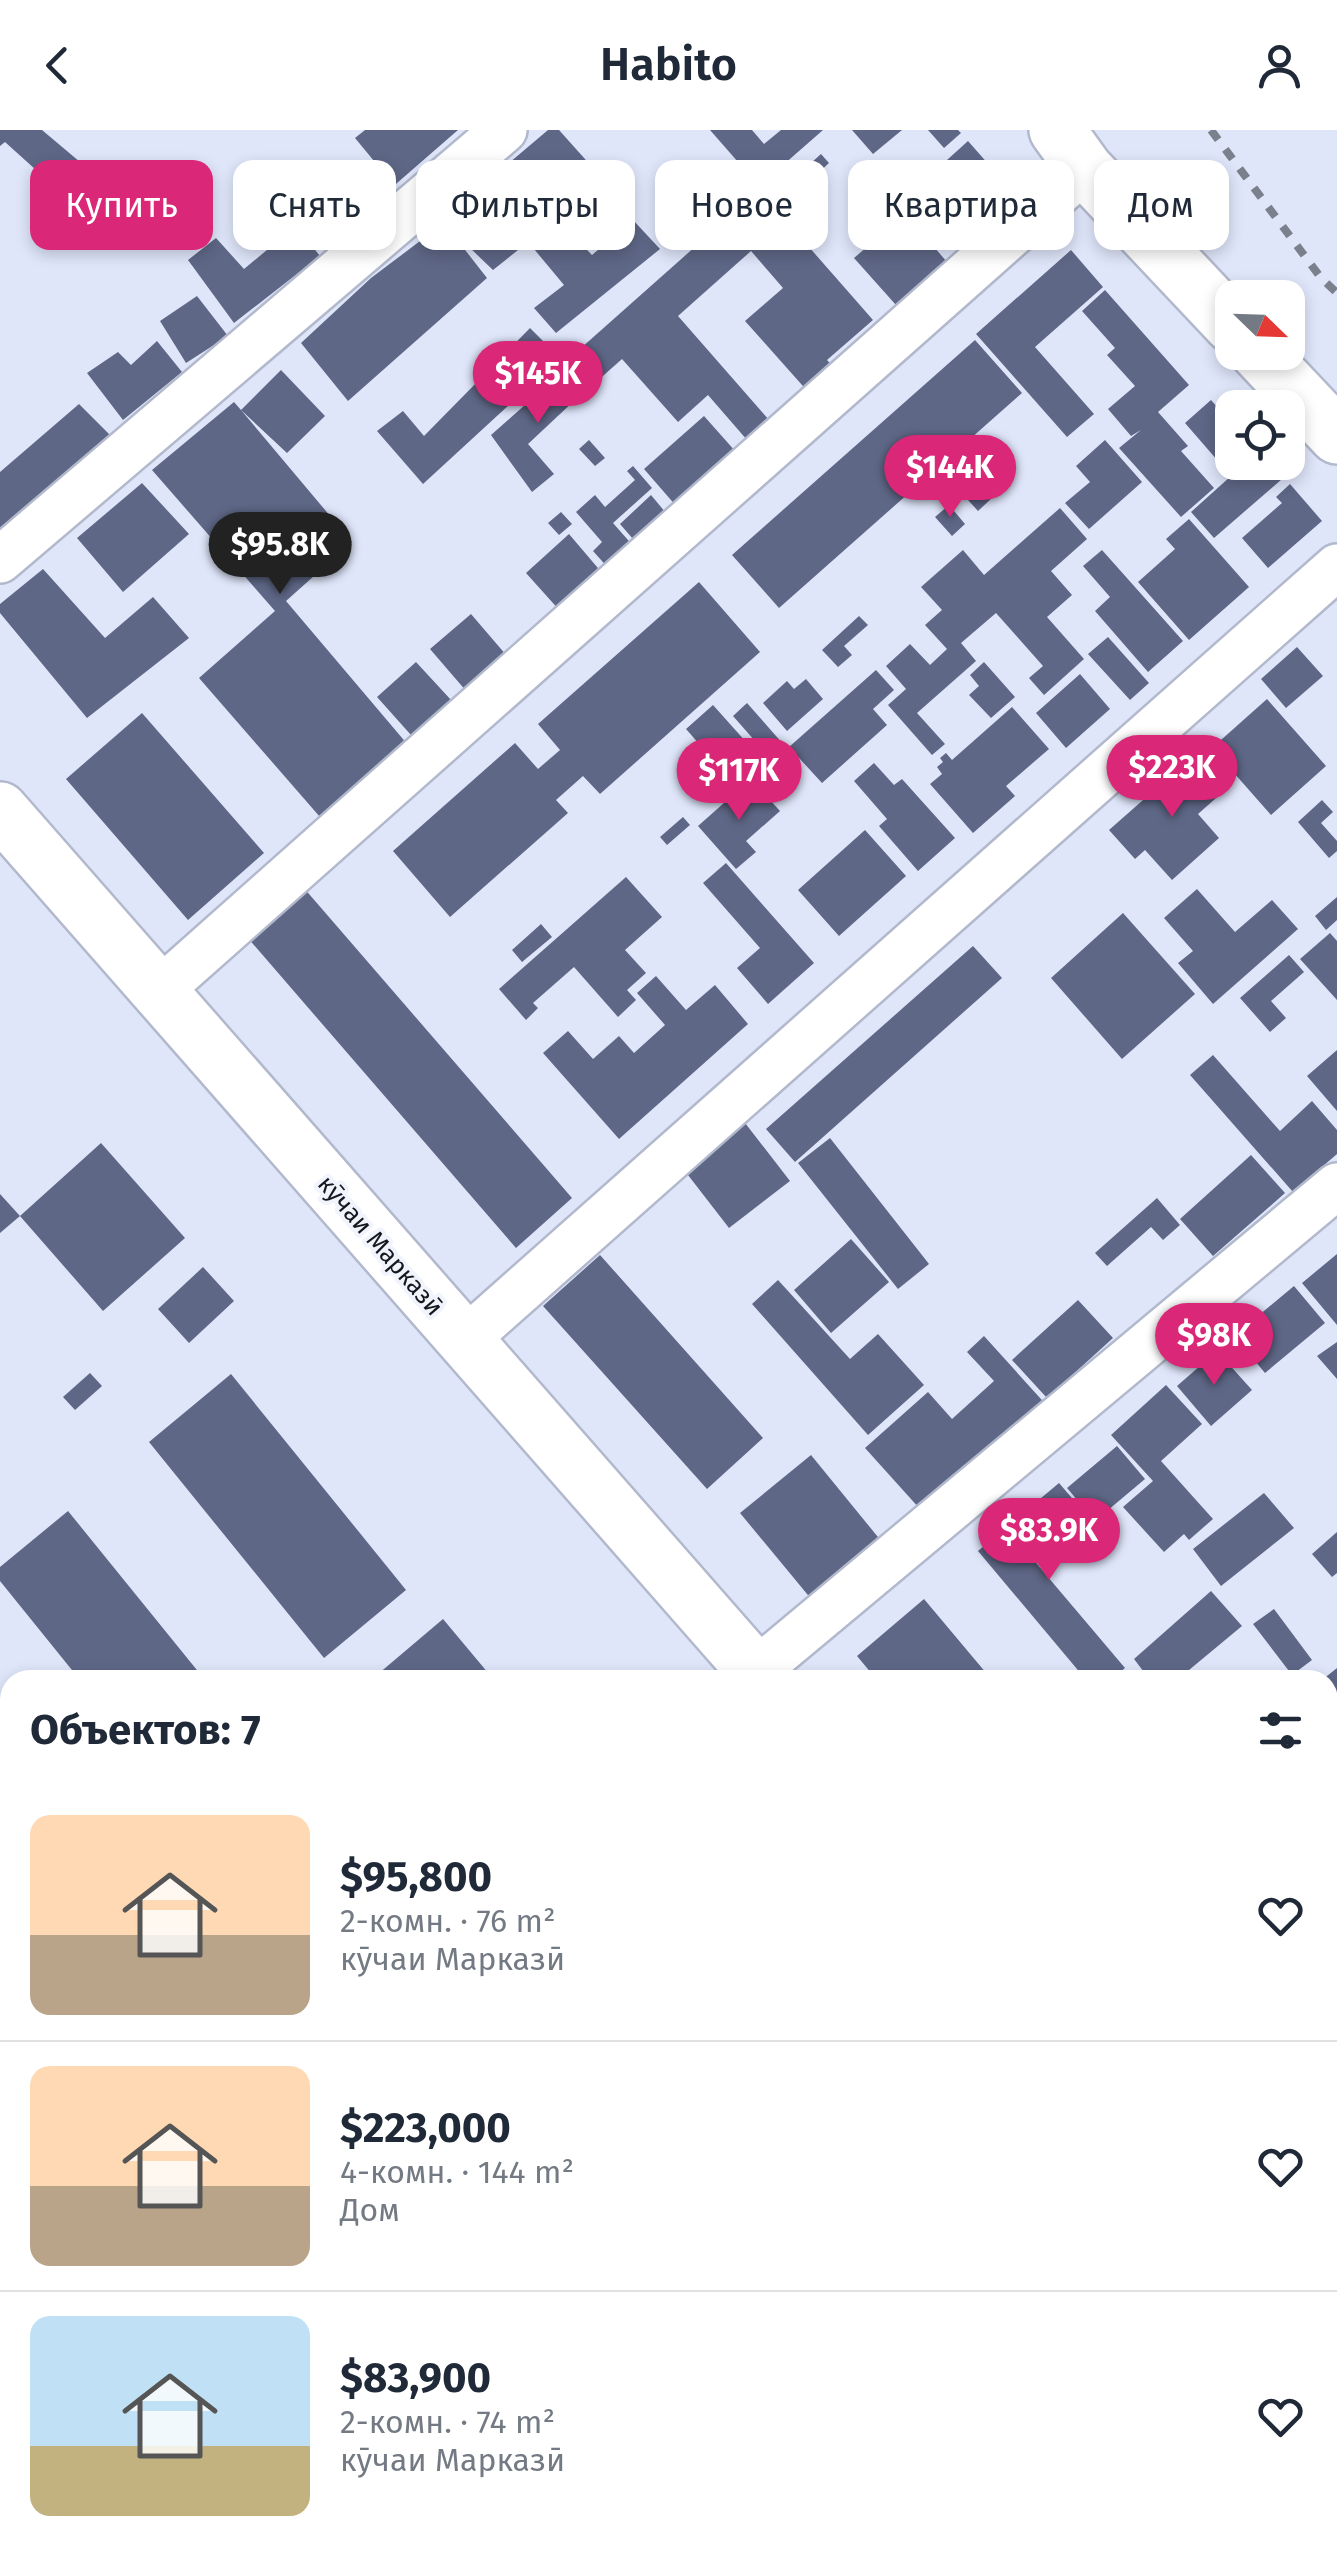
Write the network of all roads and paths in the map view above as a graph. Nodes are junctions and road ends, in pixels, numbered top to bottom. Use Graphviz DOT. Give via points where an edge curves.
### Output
graph roads {
  1 [pos="504,130"];
  2 [pos="1071,150"];
  3 [pos="1215,307"];
  4 [pos="1275,370"];
  5 [pos="1337,436"];
  6 [pos="0,560"];
  7 [pos="1337,567"];
  8 [pos="0,810"];
  9 [pos="159,991"];
  10 [pos="1337,1186"];
  11 [pos="464,1340"];
  12 [pos="755,1670"];
  13 [pos="767,1670"];
  1 -- 6 [label="street"];
  2 -- 3 [label="main road"];
  2 -- 9 [label="street"];
  4 -- 5 [label="main road"];
  7 -- 11 [label="street"];
  8 -- 9 [label="main road, кӯчаи Марказӣ"];
  9 -- 11 [label="main road, кӯчаи Марказӣ"];
  10 -- 13 [label="street"];
  11 -- 12 [label="main road, кӯчаи Марказӣ"];
}
